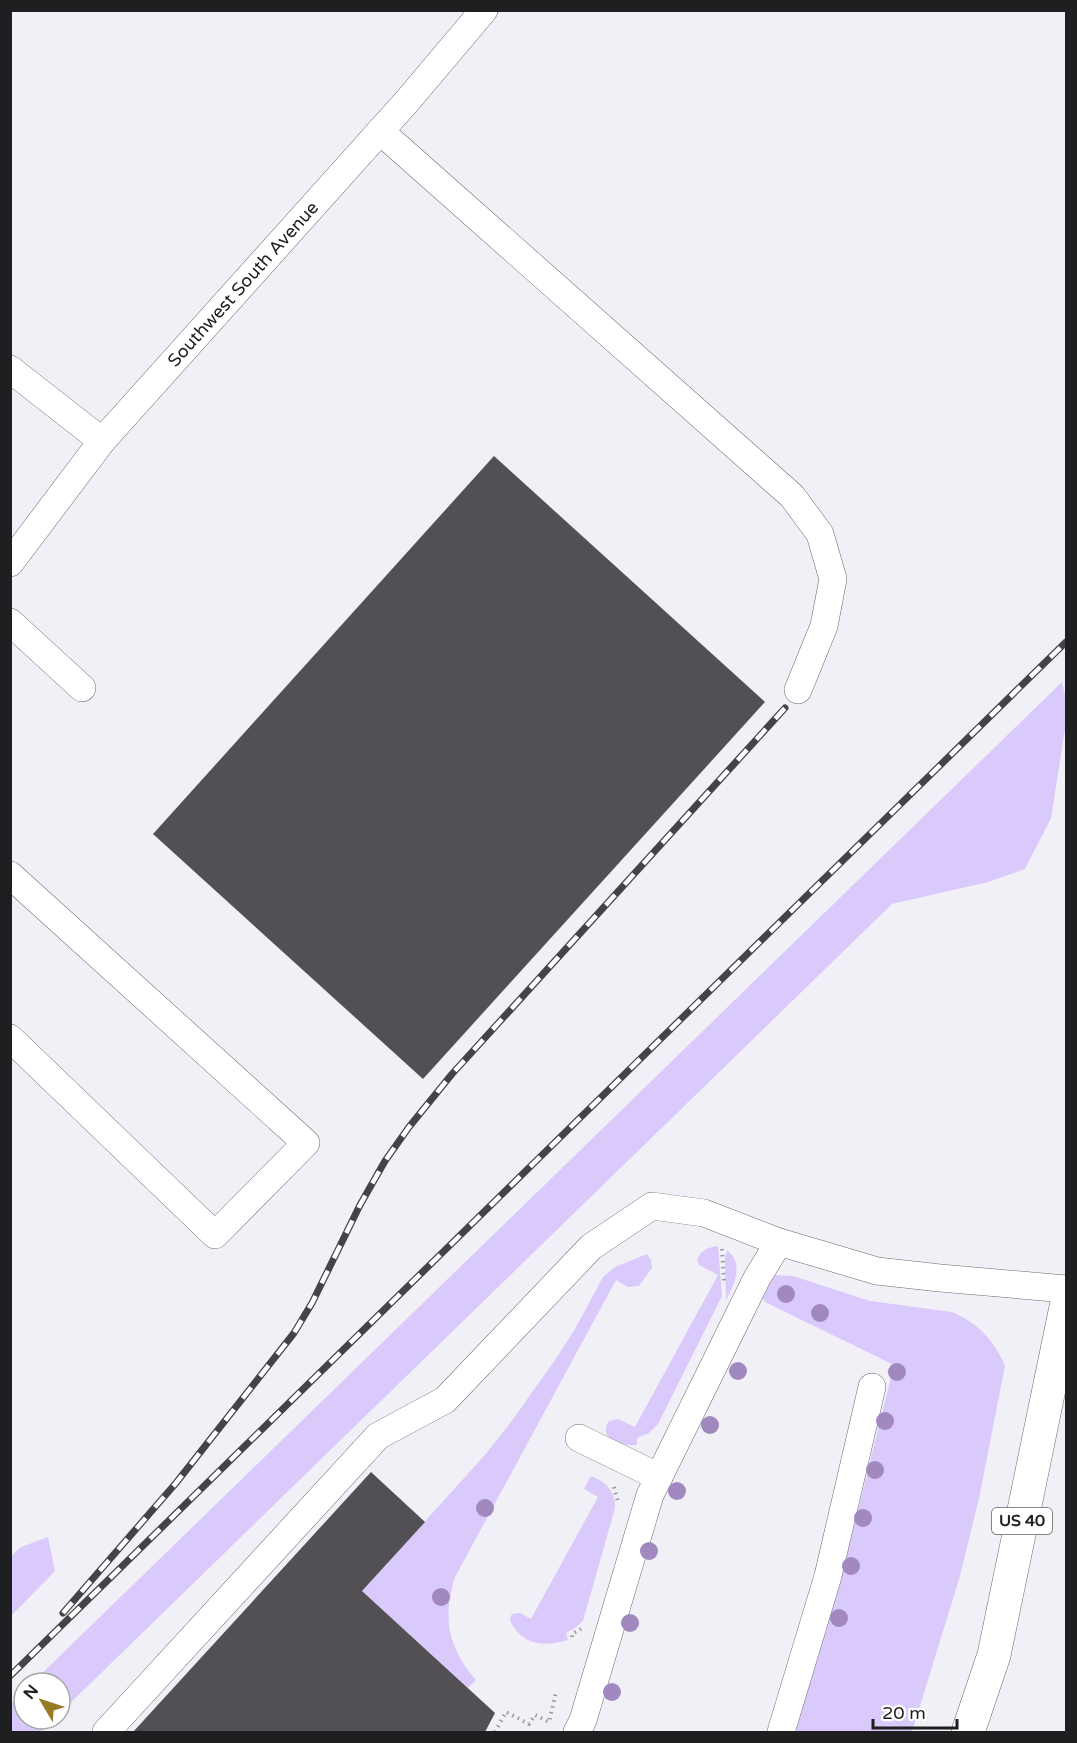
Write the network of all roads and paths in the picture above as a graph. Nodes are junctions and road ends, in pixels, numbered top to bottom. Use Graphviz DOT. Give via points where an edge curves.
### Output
graph roads {
  1 [pos="484,10"];
  2 [pos="380,131"];
  3 [pos="10,369"];
  4 [pos="102,441"];
  5 [pos="10,563"];
  6 [pos="10,622"];
  7 [pos="82,688"];
  8 [pos="798,690"];
  9 [pos="10,875"];
  10 [pos="10,1038"];
  11 [pos="779,1242"];
  12 [pos="1066,1289"];
  13 [pos="1066,1307"];
  14 [pos="872,1387"];
  15 [pos="1066,1407"];
  16 [pos="579,1438"];
  17 [pos="1033,1469"];
  18 [pos="659,1477"];
  19 [pos="556,1692"];
  20 [pos="106,1732"];
  21 [pos="495,1732"];
  22 [pos="577,1732"];
  23 [pos="781,1732"];
  24 [pos="968,1732"];
  1 -- 2 [label="street, Southwest South Avenue"];
  2 -- 4 [label="street, Southwest South Avenue"];
  2 -- 8 [label="street" via="792,496 820,534 833,579 824,626"];
  3 -- 4 [label="street"];
  4 -- 5 [label="street, Southwest South Avenue"];
  6 -- 7 [label="street"];
  9 -- 10 [label="street" via="306,1143 215,1234"];
  11 -- 12 [label="street" via="877,1271"];
  11 -- 18 [label="street" via="757,1278"];
  11 -- 20 [label="street" via="704,1213 652,1206 591,1247 445,1400 378,1436"];
  13 -- 17 [label="main road, US 40"];
  14 -- 23 [label="street" via="828,1576"];
  15 -- 17 [label="main road"];
  16 -- 18 [label="street"];
  17 -- 24 [label="main road, US 40" via="994,1655"];
  18 -- 22 [label="street" via="650,1495"];
  19 -- 21 [label="path" via="549,1722 535,1715 530,1724 506,1712"];
}
